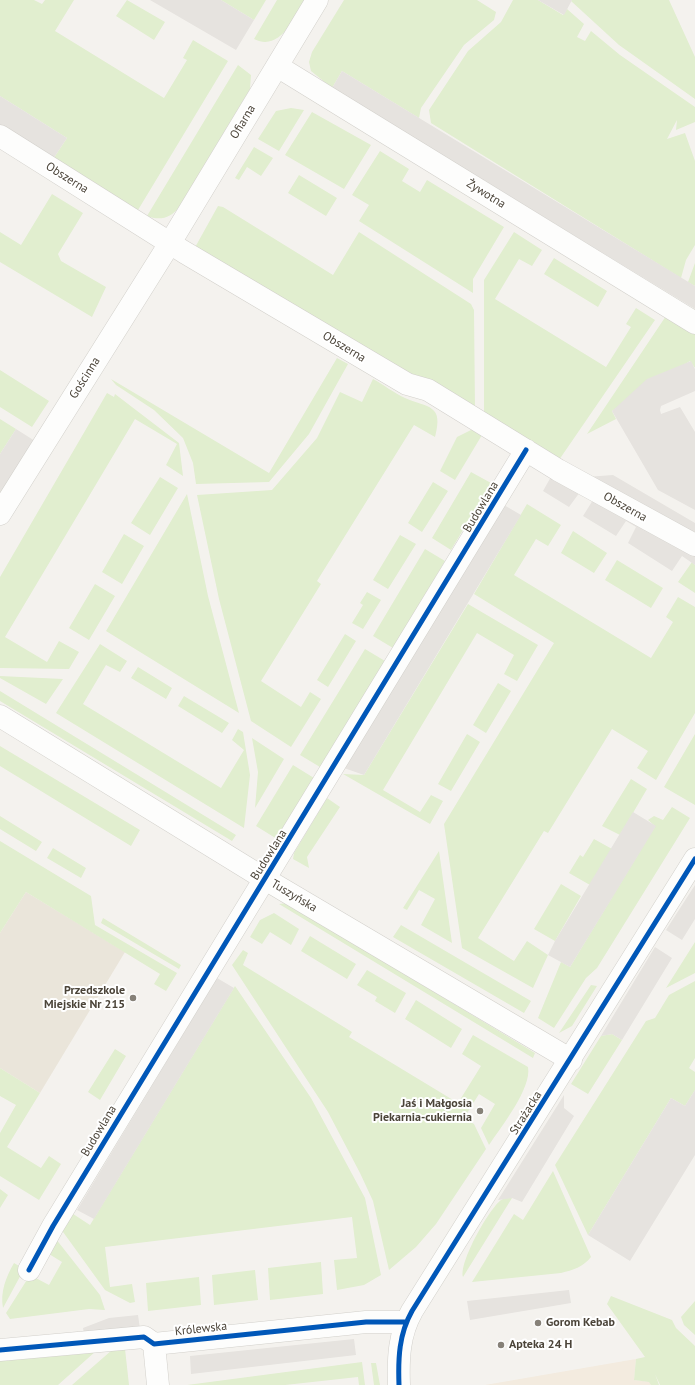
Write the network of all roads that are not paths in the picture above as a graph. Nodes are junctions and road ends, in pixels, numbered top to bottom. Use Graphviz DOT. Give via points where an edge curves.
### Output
graph roads {
  1 [pos="317,0"];
  2 [pos="277,66"];
  3 [pos="0,136"];
  4 [pos="170,243"];
  5 [pos="695,323"];
  6 [pos="526,450"];
  7 [pos="0,514"];
  8 [pos="695,545"];
  9 [pos="0,716"];
  10 [pos="695,859"];
  11 [pos="266,879"];
  12 [pos="571,1060"];
  13 [pos="28,1270"];
  14 [pos="406,1322"];
  15 [pos="154,1344"];
  16 [pos="0,1350"];
  17 [pos="158,1385"];
  18 [pos="400,1385"];
  1 -- 2 [label="street, Ofiarna"];
  2 -- 4 [label="street, Ofiarna"];
  2 -- 5 [label="street, Żywotna"];
  3 -- 4 [label="street, Obszerna"];
  4 -- 6 [label="street, Obszerna" via="407,384 428,390"];
  4 -- 7 [label="street, Gościnna"];
  6 -- 8 [label="street, Obszerna"];
  6 -- 11 [label="street, Budowlana"];
  9 -- 11 [label="street, Tuszyńska"];
  10 -- 12 [label="street, Strażacka"];
  11 -- 12 [label="street, Tuszyńska"];
  11 -- 13 [label="street, Budowlana"];
  12 -- 14 [label="street, Strażacka"];
  14 -- 15 [label="street, Królewska" via="366,1322"];
  14 -- 18 [label="street, Strażacka" via="399,1355"];
  15 -- 16 [label="street, Królewska" via="144,1337"];
  15 -- 17 [label="street"];
}
